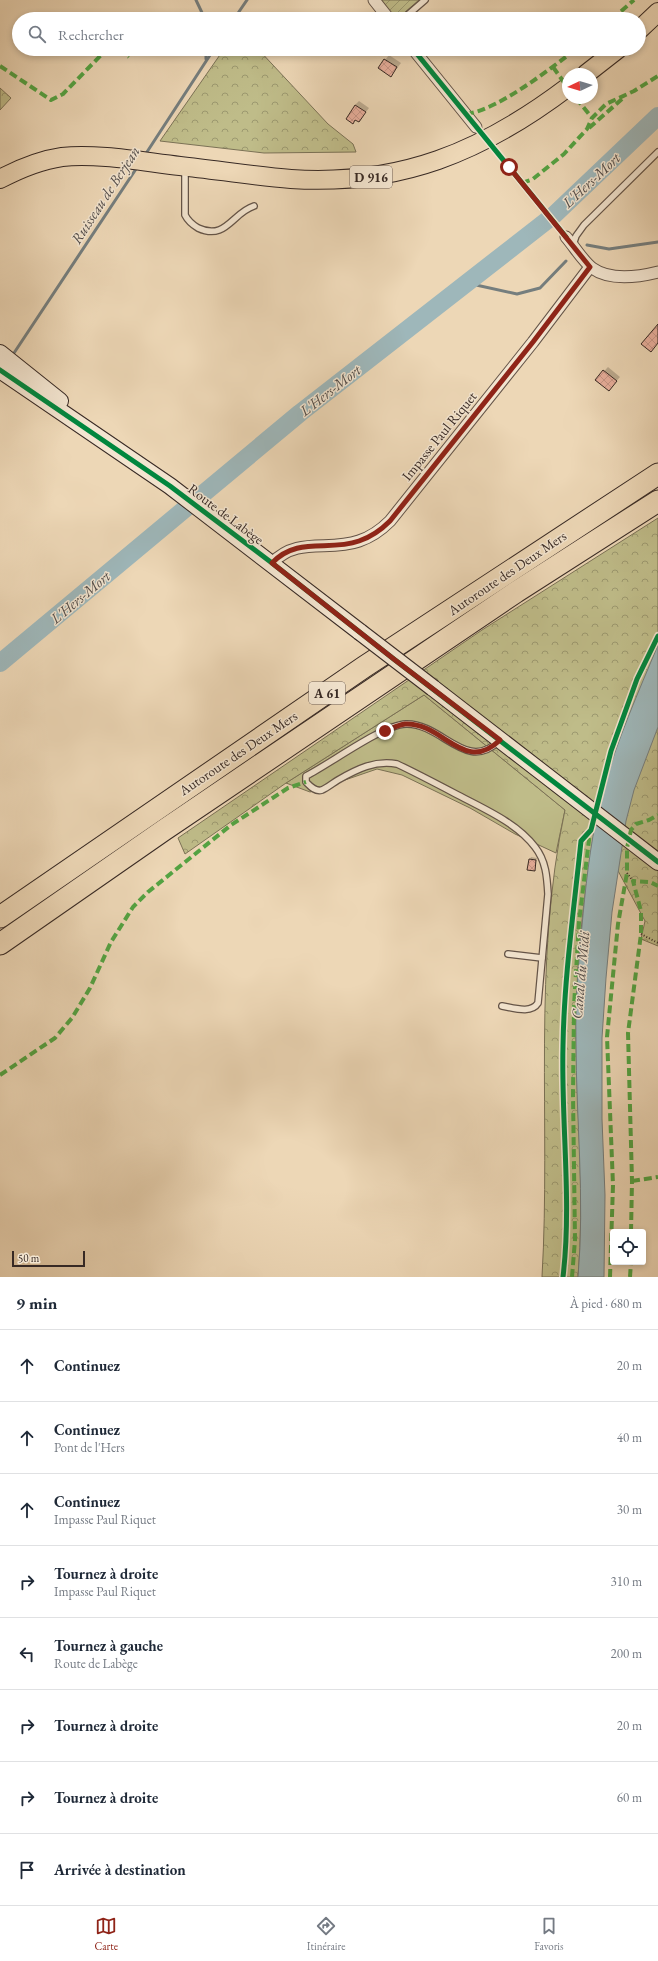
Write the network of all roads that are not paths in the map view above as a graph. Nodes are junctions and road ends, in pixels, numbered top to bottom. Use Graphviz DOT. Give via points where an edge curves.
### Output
graph roads {
  1 [pos="374,0"];
  2 [pos="425,0"];
  3 [pos="383,12"];
  4 [pos="411,12"];
  5 [pos="658,12"];
  6 [pos="646,23"];
  7 [pos="419,56"];
  8 [pos="609,56"];
  9 [pos="594,68"];
  10 [pos="562,91"];
  11 [pos="476,126"];
  12 [pos="658,152"];
  13 [pos="122,160"];
  14 [pos="185,167"];
  15 [pos="0,179"];
  16 [pos="0,192"];
  17 [pos="254,206"];
  18 [pos="570,241"];
  19 [pos="590,267"];
  20 [pos="658,272"];
  21 [pos="0,353"];
  22 [pos="0,370"];
  23 [pos="658,474"];
  24 [pos="168,486"];
  25 [pos="658,501"];
  26 [pos="272,563"];
  27 [pos="500,740"];
  28 [pos="658,862"];
  29 [pos="0,917"];
  30 [pos="0,944"];
  31 [pos="508,954"];
  32 [pos="542,958"];
  33 [pos="502,1006"];
  1 -- 3 [label="street"];
  2 -- 4 [label="lane"];
  5 -- 6 [label="main road"];
  7 -- 11 [label="street"];
  8 -- 9 [label="main road"];
  10 -- 14 [label="main road, D 916" via="524,119 484,141 425,166 388,174 347,179 299,179"];
  12 -- 18 [label="lane"];
  13 -- 14 [label="main road, D 916"];
  13 -- 15 [label="main road, D 916" via="63,157 36,163"];
  13 -- 16 [label="main road, D 916" via="84,163 42,171"];
  14 -- 17 [label="lane" via="185,215 195,226 207,230 221,230"];
  18 -- 19 [label="street"];
  19 -- 20 [label="street" via="623,277"];
  19 -- 26 [label="street, Impasse Paul Riquet" via="385,526 369,537 349,544 297,547 284,552"];
  21 -- 24 [label="street, Route de Labège"];
  22 -- 24 [label="street, Route de Labège"];
  23 -- 29 [label="highway, Autoroute des Deux Mers / A 61" via="364,667"];
  24 -- 26 [label="street, Route de Labège"];
  25 -- 30 [label="highway, Autoroute des Deux Mers / A 61" via="510,597"];
  26 -- 27 [label="street, Route de Labège, bridge"];
  27 -- 28 [label="street, Route de Labège"];
  27 -- 32 [label="lane" via="491,749 469,752 426,728 406,724 385,731 349,750 306,776 306,782 313,789 321,790 351,772 374,763 397,764 503,820 521,833 544,862 547,878"];
  31 -- 32 [label="lane"];
  32 -- 33 [label="lane" via="538,1003 535,1008 530,1010"];
}
